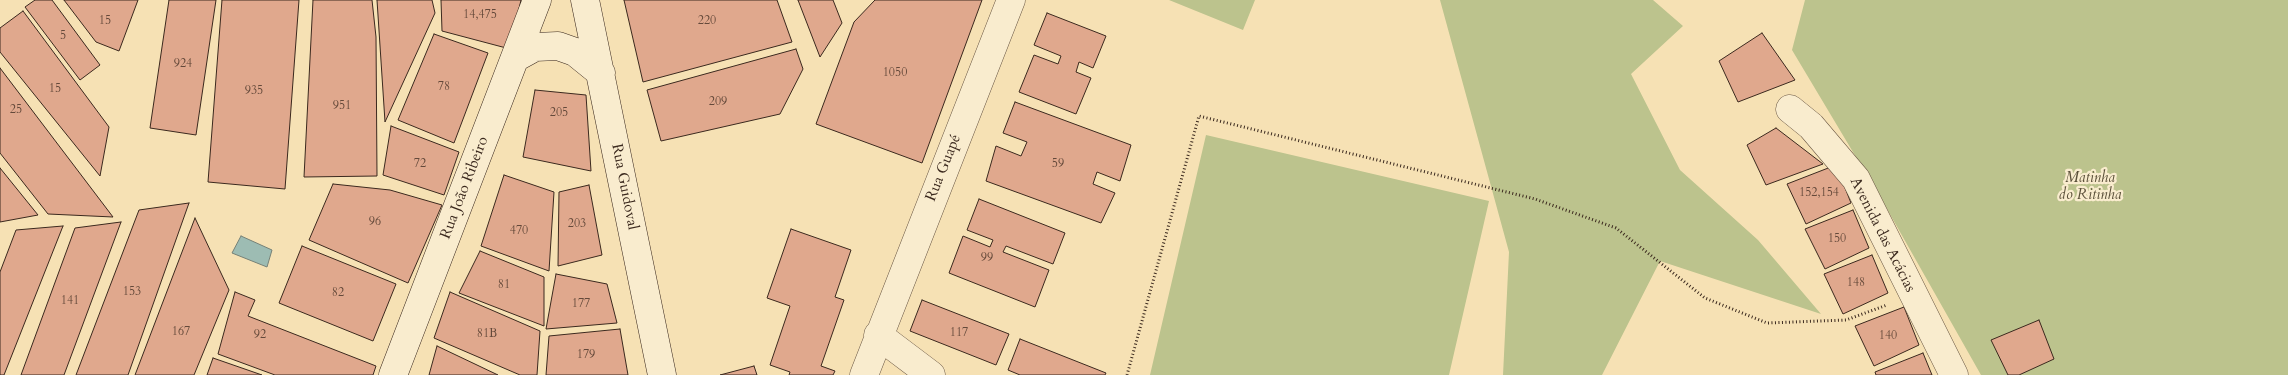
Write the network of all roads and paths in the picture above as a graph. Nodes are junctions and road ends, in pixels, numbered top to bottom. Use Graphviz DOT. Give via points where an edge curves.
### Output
graph roads {
  1 [pos="537,0"];
  2 [pos="585,0"];
  3 [pos="1011,0"];
  4 [pos="515,58"];
  5 [pos="601,73"];
  6 [pos="1790,110"];
  7 [pos="1914,296"];
  8 [pos="878,335"];
  9 [pos="393,375"];
  10 [pos="662,375"];
  11 [pos="864,375"];
  12 [pos="932,375"];
  13 [pos="1127,375"];
  14 [pos="1954,375"];
  1 -- 4 [label="street, Rua João Ribeiro"];
  2 -- 5 [label="street, Rua Guidoval"];
  3 -- 8 [label="street, Rua Guapé"];
  4 -- 5 [label="street" via="535,47 558,46 575,52"];
  4 -- 9 [label="street, Rua João Ribeiro"];
  5 -- 10 [label="street, Rua Guidoval"];
  6 -- 7 [label="street, Avenida das Acácias" via="1811,126 1856,179"];
  7 -- 13 [label="path" via="1846,320 1767,323 1705,298 1616,228 1534,199 1199,116"];
  7 -- 14 [label="street, Avenida das Acácias"];
  8 -- 11 [label="street, Rua Guapé"];
  8 -- 12 [label="street"];
}
